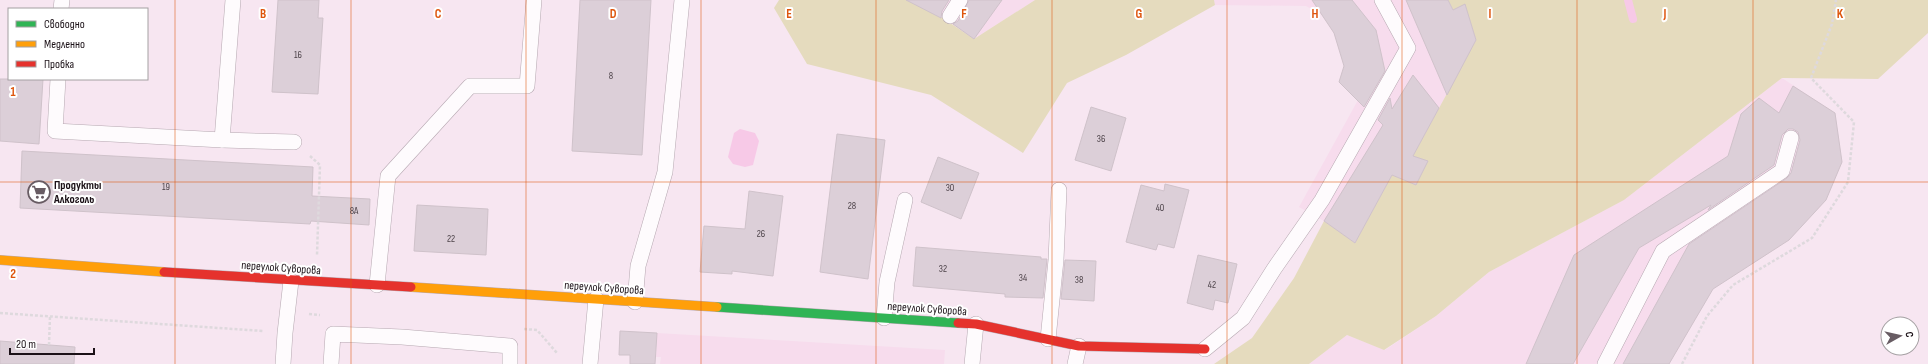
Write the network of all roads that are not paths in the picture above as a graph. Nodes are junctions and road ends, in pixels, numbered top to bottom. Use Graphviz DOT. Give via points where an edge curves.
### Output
graph roads {
  1 [pos="234,0"];
  2 [pos="534,0"];
  3 [pos="682,0"];
  4 [pos="960,0"];
  5 [pos="1382,0"];
  6 [pos="950,16"];
  7 [pos="58,80"];
  8 [pos="1791,138"];
  9 [pos="222,140"];
  10 [pos="294,142"];
  11 [pos="1059,190"];
  12 [pos="905,200"];
  13 [pos="0,260"];
  14 [pos="291,281"];
  15 [pos="377,285"];
  16 [pos="596,299"];
  17 [pos="635,302"];
  18 [pos="884,318"];
  19 [pos="976,324"];
  20 [pos="1048,339"];
  21 [pos="1079,346"];
  22 [pos="1205,349"];
  23 [pos="283,364"];
  24 [pos="331,364"];
  25 [pos="510,364"];
  26 [pos="590,364"];
  27 [pos="972,364"];
  28 [pos="1075,364"];
  29 [pos="1605,364"];
  1 -- 9 [label="lane"];
  2 -- 15 [label="lane" via="527,86 470,86 388,176"];
  3 -- 17 [label="lane" via="665,172 638,266"];
  4 -- 6 [label="lane"];
  5 -- 22 [label="lane" via="1408,48 1322,200 1242,318"];
  7 -- 9 [label="lane" via="55,132"];
  8 -- 29 [label="lane" via="1782,171 1663,251"];
  9 -- 10 [label="lane"];
  11 -- 20 [label="lane" via="1056,260"];
  12 -- 18 [label="lane" via="887,282"];
  13 -- 14 [label="street, переулок Суворова"];
  14 -- 15 [label="street, переулок Суворова"];
  14 -- 23 [label="lane"];
  15 -- 16 [label="street, переулок Суворова"];
  16 -- 17 [label="street, переулок Суворова"];
  16 -- 26 [label="lane"];
  17 -- 18 [label="street, переулок Суворова"];
  18 -- 19 [label="street, переулок Суворова"];
  19 -- 20 [label="street, переулок Суворова"];
  19 -- 27 [label="lane"];
  20 -- 21 [label="street, переулок Суворова"];
  21 -- 22 [label="street, переулок Суворова"];
  21 -- 28 [label="lane"];
  24 -- 25 [label="lane" via="333,334 510,346"];
}
